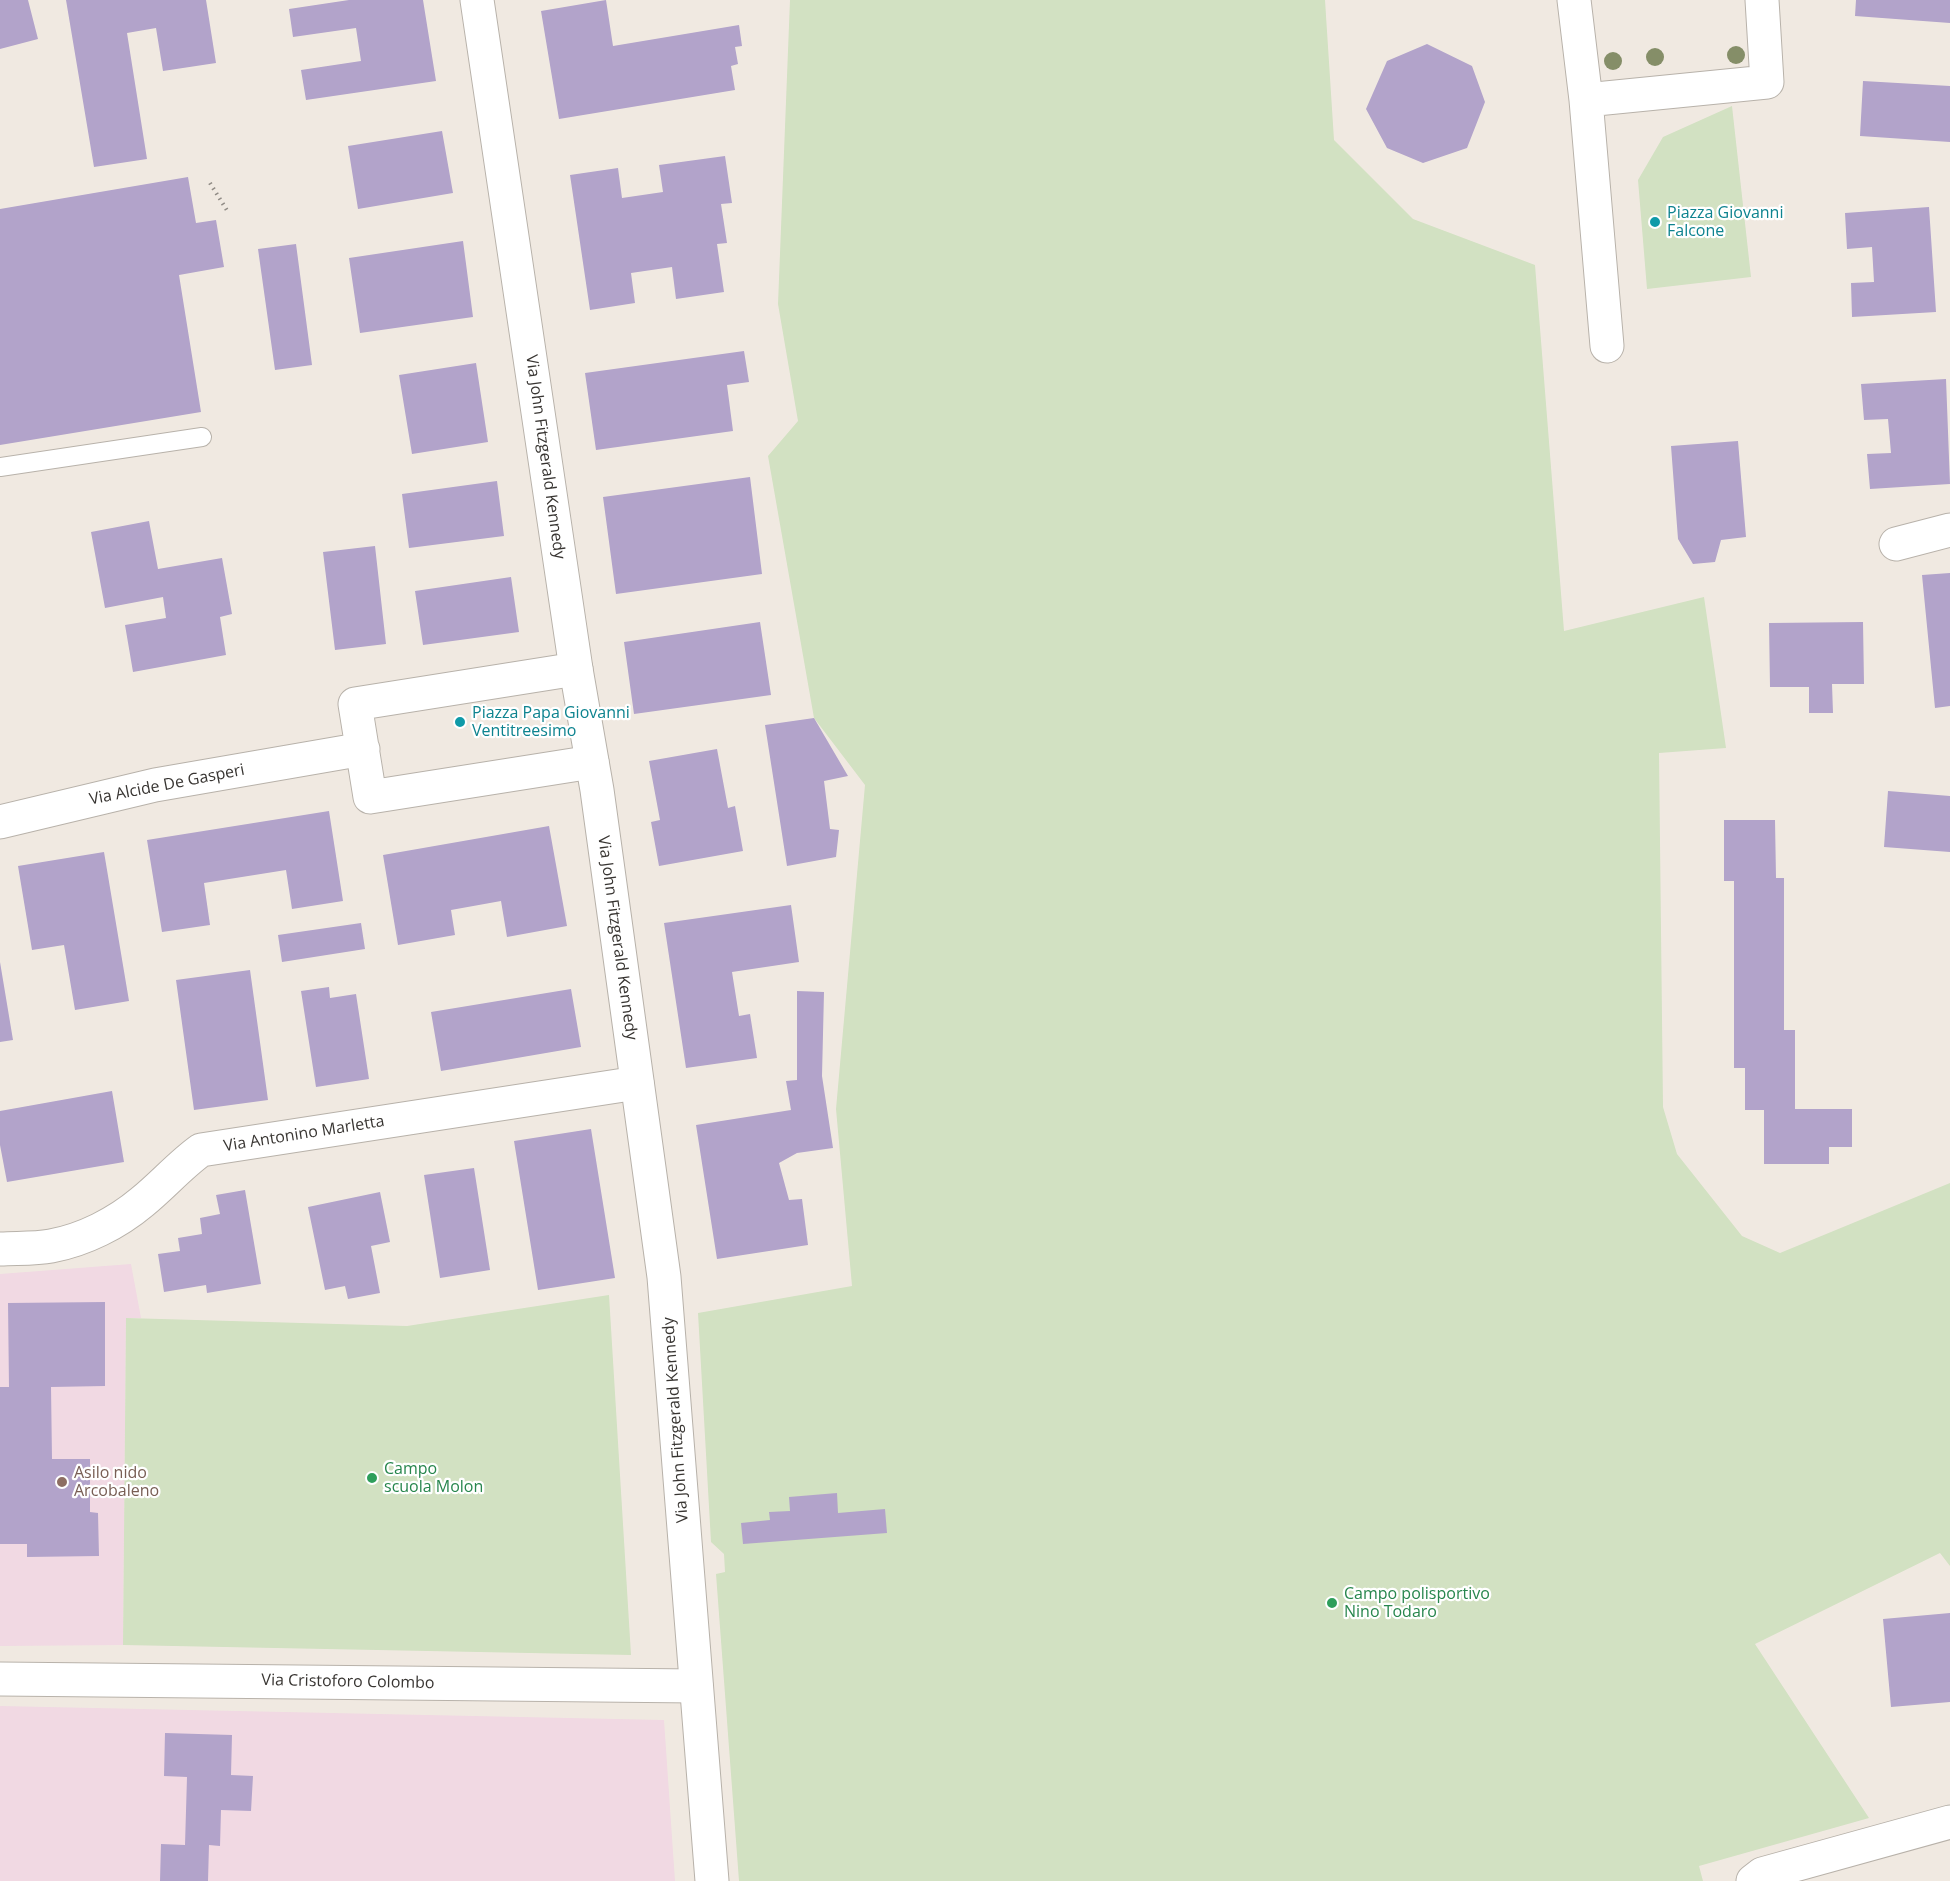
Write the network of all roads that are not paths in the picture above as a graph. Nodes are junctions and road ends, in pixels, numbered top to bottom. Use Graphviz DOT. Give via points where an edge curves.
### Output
graph roads {
  1 [pos="477,0"];
  2 [pos="1574,0"];
  3 [pos="1762,0"];
  4 [pos="1586,100"];
  5 [pos="1607,346"];
  6 [pos="202,437"];
  7 [pos="0,467"];
  8 [pos="1950,530"];
  9 [pos="1896,544"];
  10 [pos="576,669"];
  11 [pos="349,751"];
  12 [pos="592,762"];
  13 [pos="0,822"];
  14 [pos="637,1083"];
  15 [pos="0,1250"];
  16 [pos="0,1679"];
  17 [pos="696,1686"];
  18 [pos="1950,1822"];
  19 [pos="712,1881"];
  20 [pos="1753,1881"];
  1 -- 10 [label="street, Via John Fitzgerald Kennedy"];
  2 -- 4 [label="street"];
  3 -- 4 [label="street" via="1767,82"];
  4 -- 5 [label="street"];
  6 -- 7 [label="lane"];
  8 -- 9 [label="street"];
  10 -- 11 [label="street" via="355,704"];
  10 -- 12 [label="street, Via John Fitzgerald Kennedy"];
  11 -- 12 [label="street" via="370,797"];
  11 -- 13 [label="street, Via Alcide De Gasperi" via="155,785"];
  12 -- 14 [label="street, Via John Fitzgerald Kennedy"];
  14 -- 15 [label="street, Via Antonino Marletta" via="201,1150 119,1219 87,1235 51,1246"];
  14 -- 17 [label="street, Via John Fitzgerald Kennedy" via="666,1287"];
  16 -- 17 [label="street, Via Cristoforo Colombo"];
  17 -- 19 [label="street, Via John Fitzgerald Kennedy"];
  18 -- 20 [label="street" via="1762,1874"];
}
